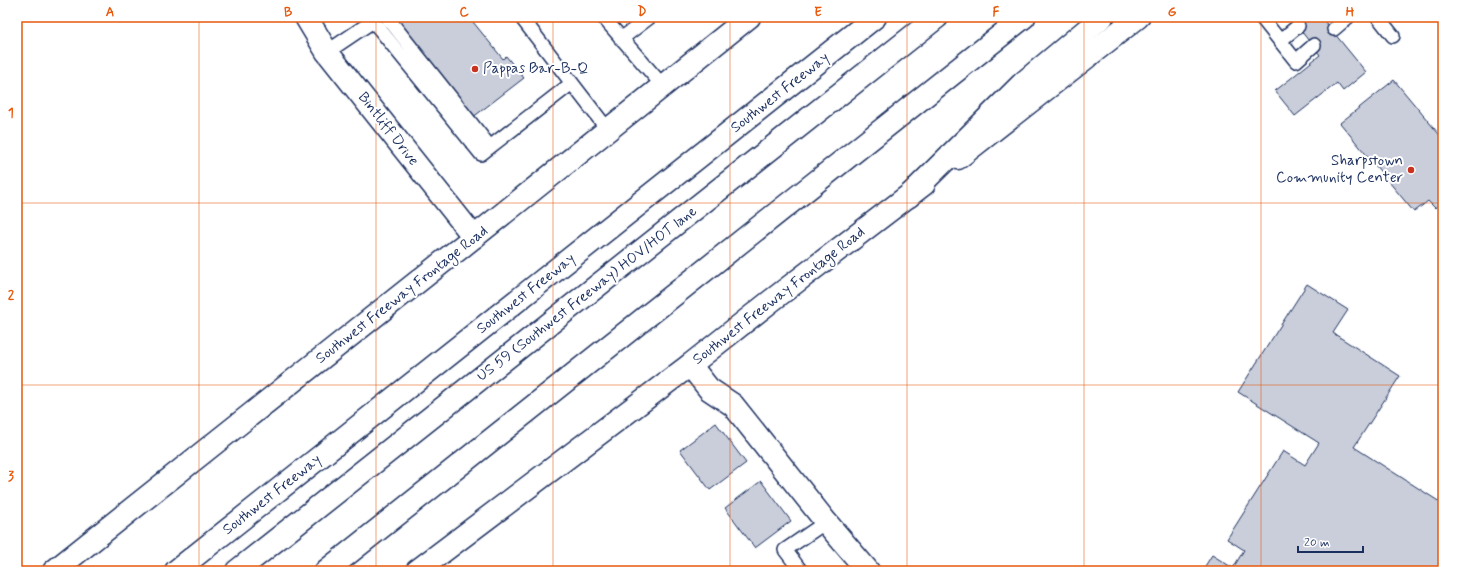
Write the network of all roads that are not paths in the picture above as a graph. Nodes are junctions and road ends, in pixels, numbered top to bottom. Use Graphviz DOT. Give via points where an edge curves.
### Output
graph roads {
  1 [pos="306,17"];
  2 [pos="387,17"];
  3 [pos="521,17"];
  4 [pos="602,17"];
  5 [pos="650,17"];
  6 [pos="749,17"];
  7 [pos="875,17"];
  8 [pos="937,17"];
  9 [pos="1024,17"];
  10 [pos="1102,17"];
  11 [pos="1138,17"];
  12 [pos="1348,17"];
  13 [pos="1378,17"];
  14 [pos="1265,18"];
  15 [pos="1298,26"];
  16 [pos="1334,29"];
  17 [pos="1393,36"];
  18 [pos="621,39"];
  19 [pos="1280,41"];
  20 [pos="1314,46"];
  21 [pos="327,52"];
  22 [pos="572,84"];
  23 [pos="663,86"];
  24 [pos="608,130"];
  25 [pos="490,148"];
  26 [pos="909,196"];
  27 [pos="474,237"];
  28 [pos="690,365"];
  29 [pos="826,522"];
  30 [pos="429,568"];
  31 [pos="54,571"];
  32 [pos="176,571"];
  33 [pos="237,571"];
  34 [pos="326,571"];
  35 [pos="801,571"];
  36 [pos="868,571"];
  1 -- 21 [label="main road, Bintliff Drive"];
  2 -- 25 [label="lane"];
  3 -- 22 [label="lane"];
  4 -- 18 [label="lane"];
  5 -- 18 [label="lane"];
  6 -- 23 [label="main road, Southwest Freeway Frontage Road"];
  7 -- 32 [label="main road, Southwest Freeway"];
  8 -- 33 [label="main road, US 59 (Southwest Freeway) HOV/HOT lane"];
  9 -- 34 [label="main road"];
  10 -- 26 [label="main road" via="1023,84"];
  11 -- 26 [label="main road, Southwest Freeway Frontage Road"];
  12 -- 16 [label="lane"];
  13 -- 17 [label="lane"];
  14 -- 19 [label="lane"];
  15 -- 19 [label="lane"];
  18 -- 23 [label="lane"];
  19 -- 20 [label="lane" via="1296,61"];
  21 -- 25 [label="lane" via="373,21 481,154"];
  21 -- 27 [label="main road, Bintliff Drive"];
  22 -- 24 [label="lane"];
  22 -- 25 [label="lane"];
  23 -- 24 [label="main road, Southwest Freeway Frontage Road"];
  24 -- 27 [label="main road, Southwest Freeway Frontage Road"];
  26 -- 28 [label="main road, Southwest Freeway Frontage Road"];
  27 -- 31 [label="main road, Southwest Freeway Frontage Road"];
  28 -- 29 [label="main road" via="709,389 733,406"];
  28 -- 30 [label="main road, Southwest Freeway Frontage Road"];
  29 -- 35 [label="lane" via="785,550"];
  29 -- 36 [label="main road"];
}
